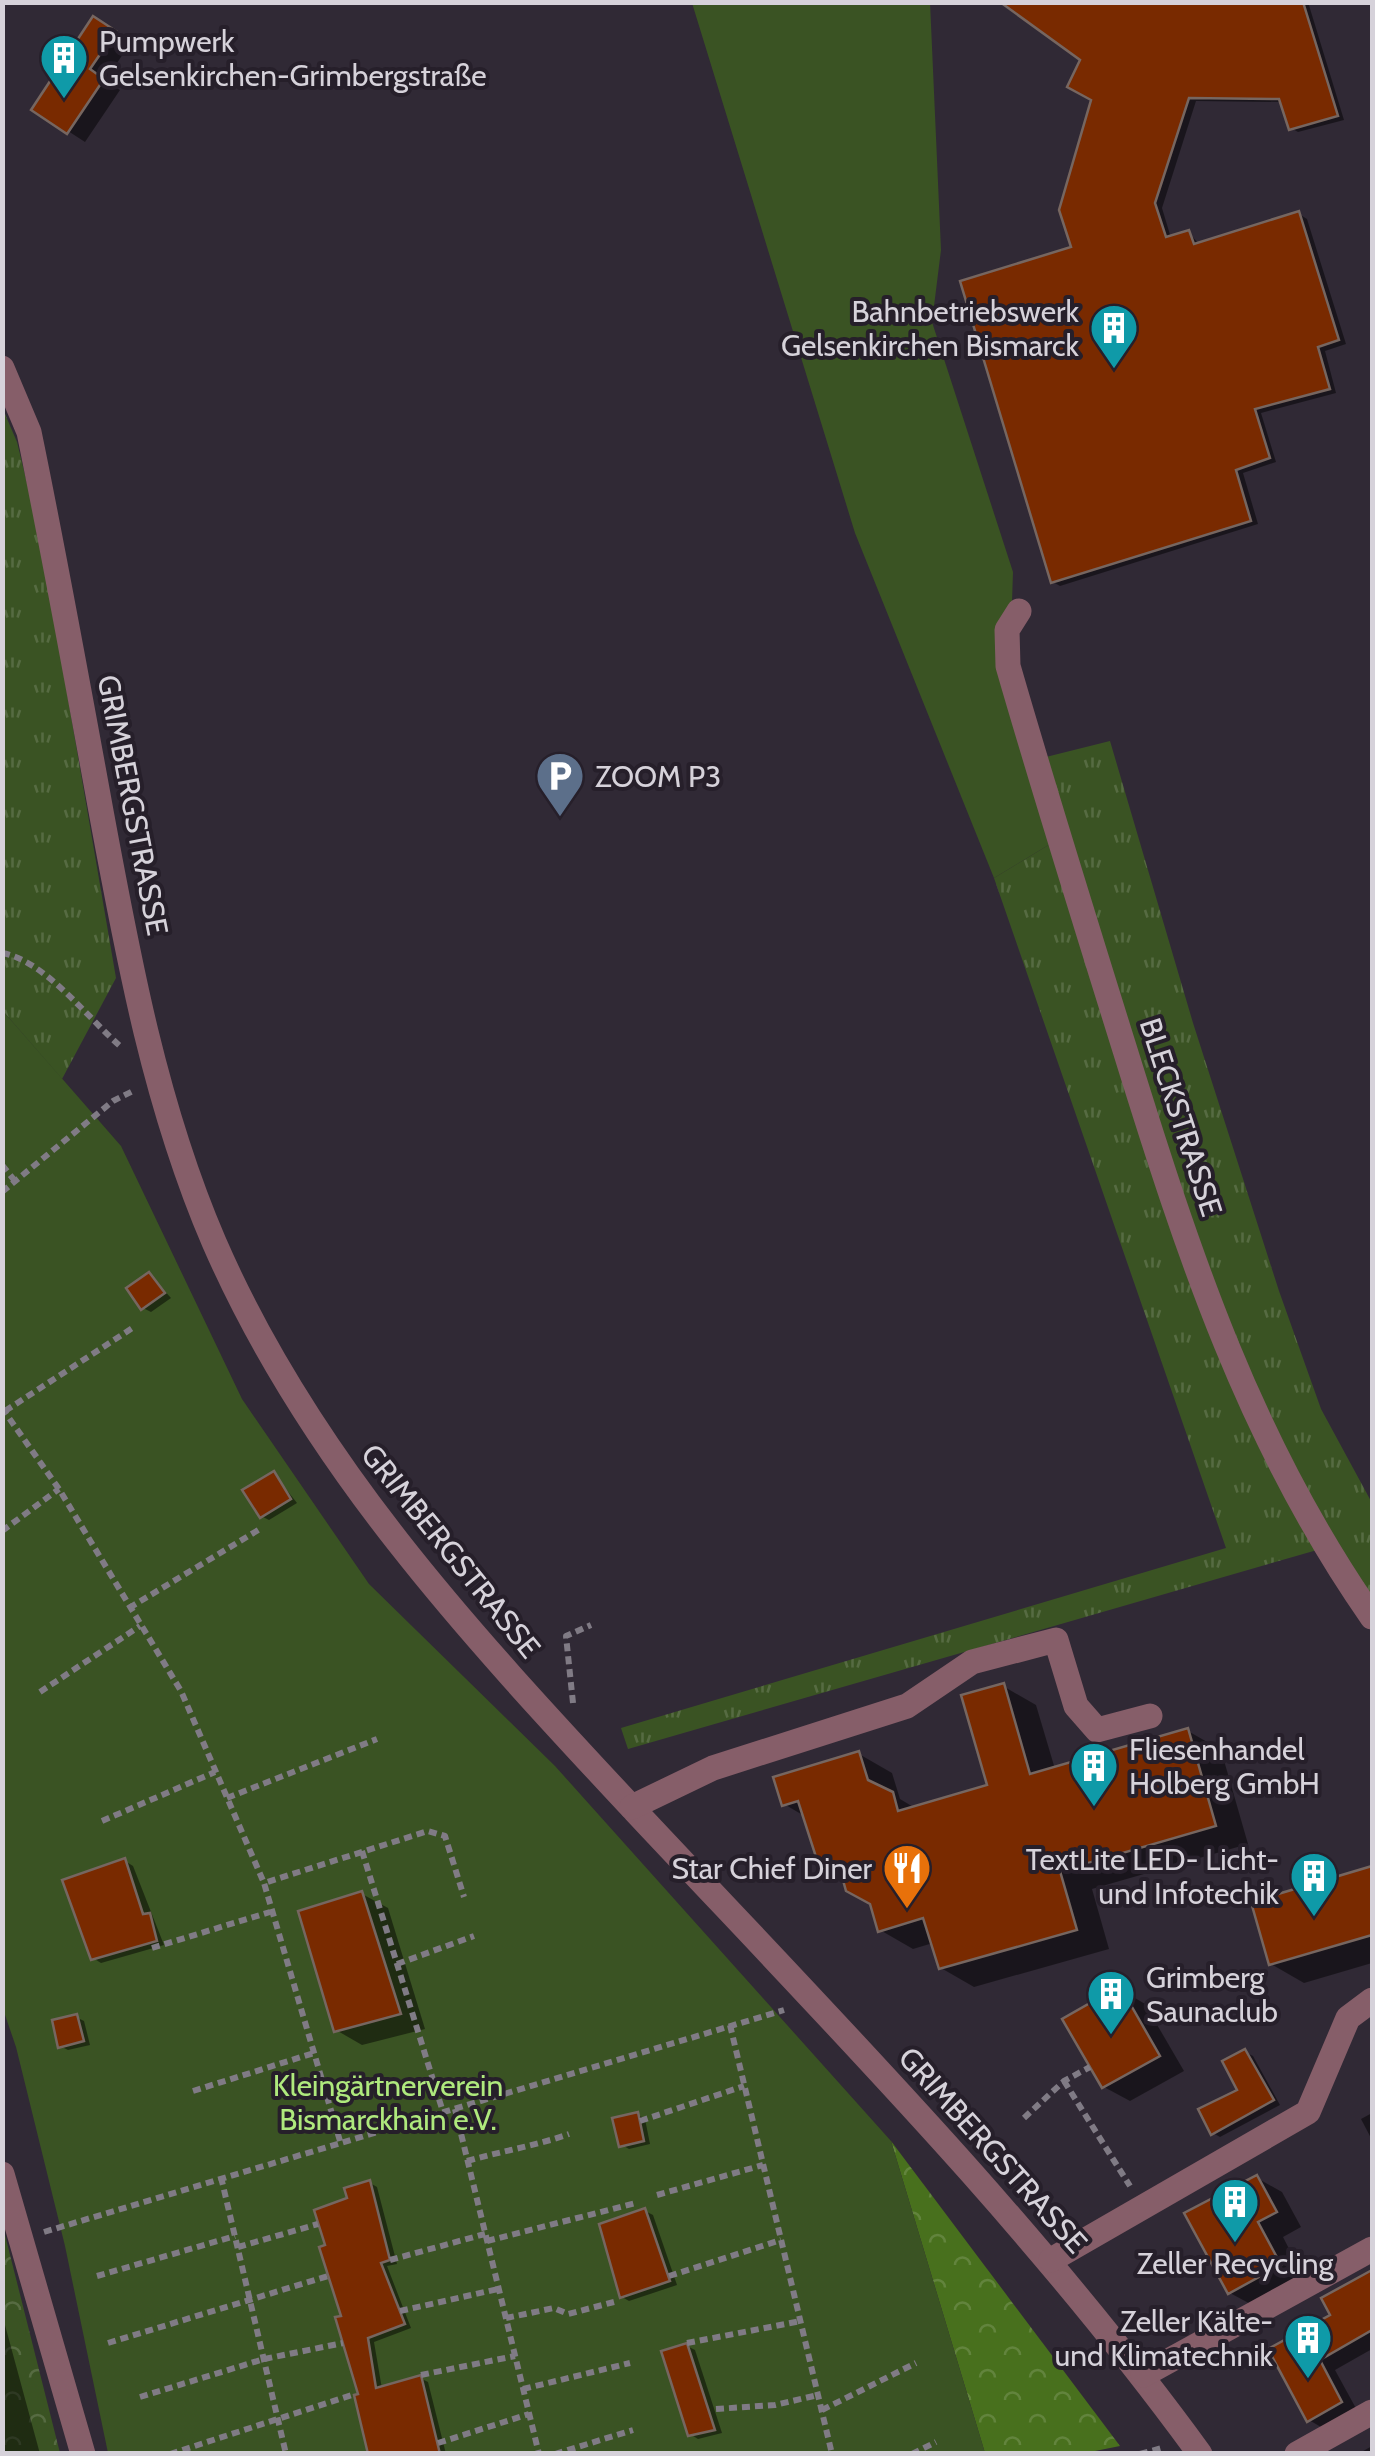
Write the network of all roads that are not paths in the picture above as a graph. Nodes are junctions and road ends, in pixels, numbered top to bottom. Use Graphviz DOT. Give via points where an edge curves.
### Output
graph roads {
  1 [pos="2,368"];
  2 [pos="1019,612"];
  3 [pos="1372,1617"];
  4 [pos="1150,1716"];
  5 [pos="632,1808"];
  6 [pos="1372,2000"];
  7 [pos="2,2174"];
  8 [pos="1372,2249"];
  9 [pos="1051,2260"];
  10 [pos="1143,2375"];
  11 [pos="1372,2412"];
  12 [pos="84,2454"];
  13 [pos="1200,2454"];
  14 [pos="1297,2454"];
  1 -- 5 [label="street, GRIMBERGSTRASSE" via="29,432 126,947 162,1092 216,1245 328,1451 402,1552"];
  2 -- 3 [label="street, BLECKSTRASSE" via="1006,630 1008,666 1171,1200 1267,1444 1322,1546"];
  4 -- 5 [label="street" via="1098,1730 1076,1706 1056,1640 972,1662 908,1706 713,1768"];
  5 -- 9 [label="street, GRIMBERGSTRASSE"];
  6 -- 9 [label="street" via="1348,2018 1308,2112"];
  7 -- 12 [label="street"];
  8 -- 10 [label="street"];
  9 -- 10 [label="street, GRIMBERGSTRASSE"];
  10 -- 13 [label="street, GRIMBERGSTRASSE"];
  11 -- 14 [label="street"];
}
